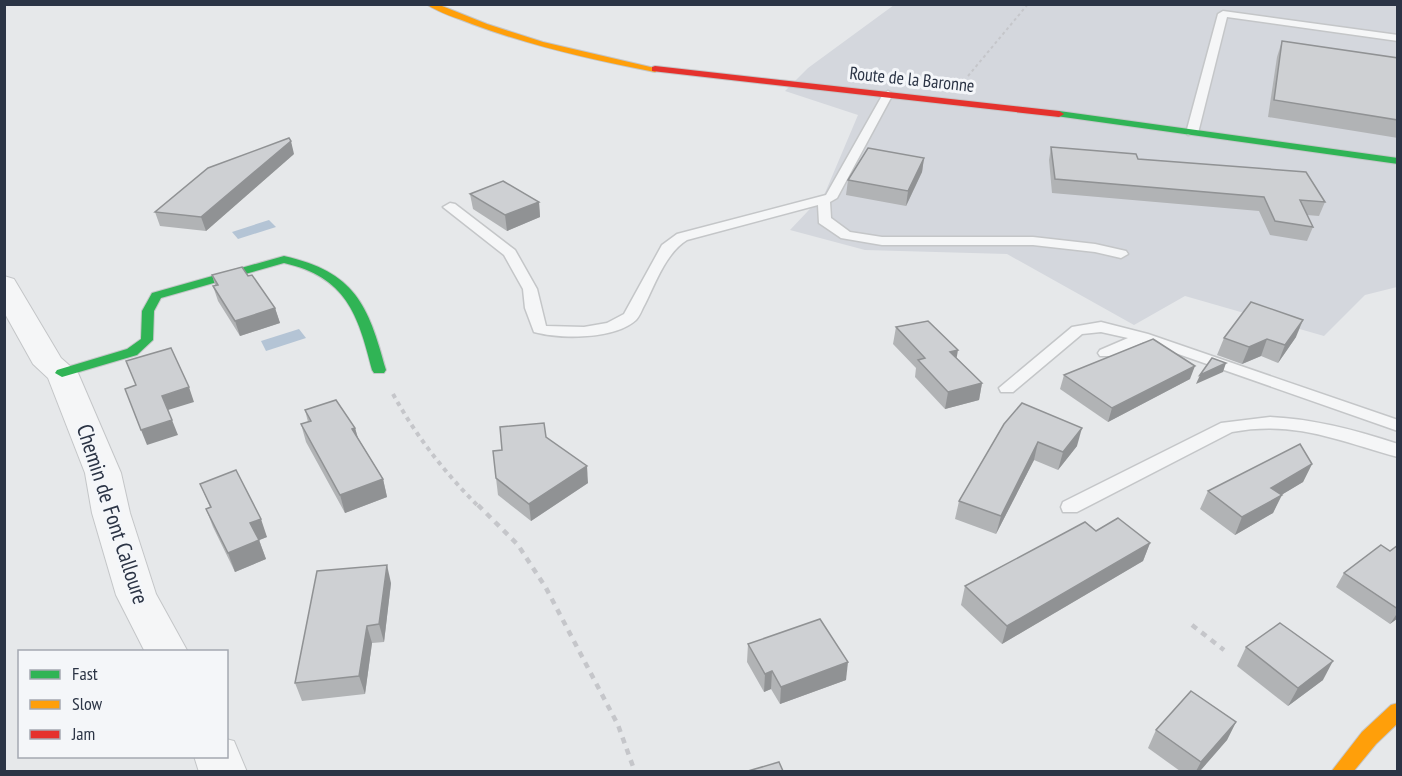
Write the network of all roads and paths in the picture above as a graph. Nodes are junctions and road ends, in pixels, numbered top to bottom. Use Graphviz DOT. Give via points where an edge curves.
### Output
graph roads {
  1 [pos="429,4"];
  2 [pos="1029,4"];
  3 [pos="1398,38"];
  4 [pos="888,94"];
  5 [pos="948,100"];
  6 [pos="1192,133"];
  7 [pos="1398,161"];
  8 [pos="824,200"];
  9 [pos="450,207"];
  10 [pos="1121,254"];
  11 [pos="4,285"];
  12 [pos="1143,337"];
  13 [pos="1106,353"];
  14 [pos="379,370"];
  15 [pos="62,373"];
  16 [pos="1007,388"];
  17 [pos="1398,426"];
  18 [pos="1398,451"];
  19 [pos="1070,507"];
  20 [pos="1192,625"];
  21 [pos="166,650"];
  22 [pos="1224,650"];
  23 [pos="1398,711"];
  24 [pos="634,771"];
  25 [pos="1341,771"];
  1 -- 4 [label="main road, Route de la Baronne" via="519,39 609,60 674,71"];
  2 -- 5 [label="path"];
  3 -- 6 [label="lane" via="1223,14"];
  4 -- 5 [label="main road, Route de la Baronne"];
  4 -- 8 [label="lane" via="831,198"];
  5 -- 6 [label="main road, Route de la Baronne"];
  6 -- 7 [label="main road, Route de la Baronne"];
  8 -- 9 [label="lane" via="682,237 669,245 630,317 611,327 584,332 539,329 530,289 510,253"];
  8 -- 10 [label="lane" via="824,220 846,235 882,241 1033,241"];
  11 -- 15 [label="street, Chemin de Font Calloure" via="49,364"];
  12 -- 13 [label="lane"];
  12 -- 16 [label="lane" via="1101,327 1077,330"];
  12 -- 17 [label="lane"];
  14 -- 15 [label="main road" via="372,338 353,296 324,269 304,259 284,259 156,296 147,312 147,339 132,352"];
  14 -- 24 [label="path" via="412,428 461,489 518,545 546,588 618,725"];
  15 -- 21 [label="street, Chemin de Font Calloure" via="103,473 136,595"];
  18 -- 19 [label="lane" via="1362,438 1288,423 1244,423 1227,427"];
  20 -- 22 [label="path"];
  23 -- 25 [label="main road"];
}
